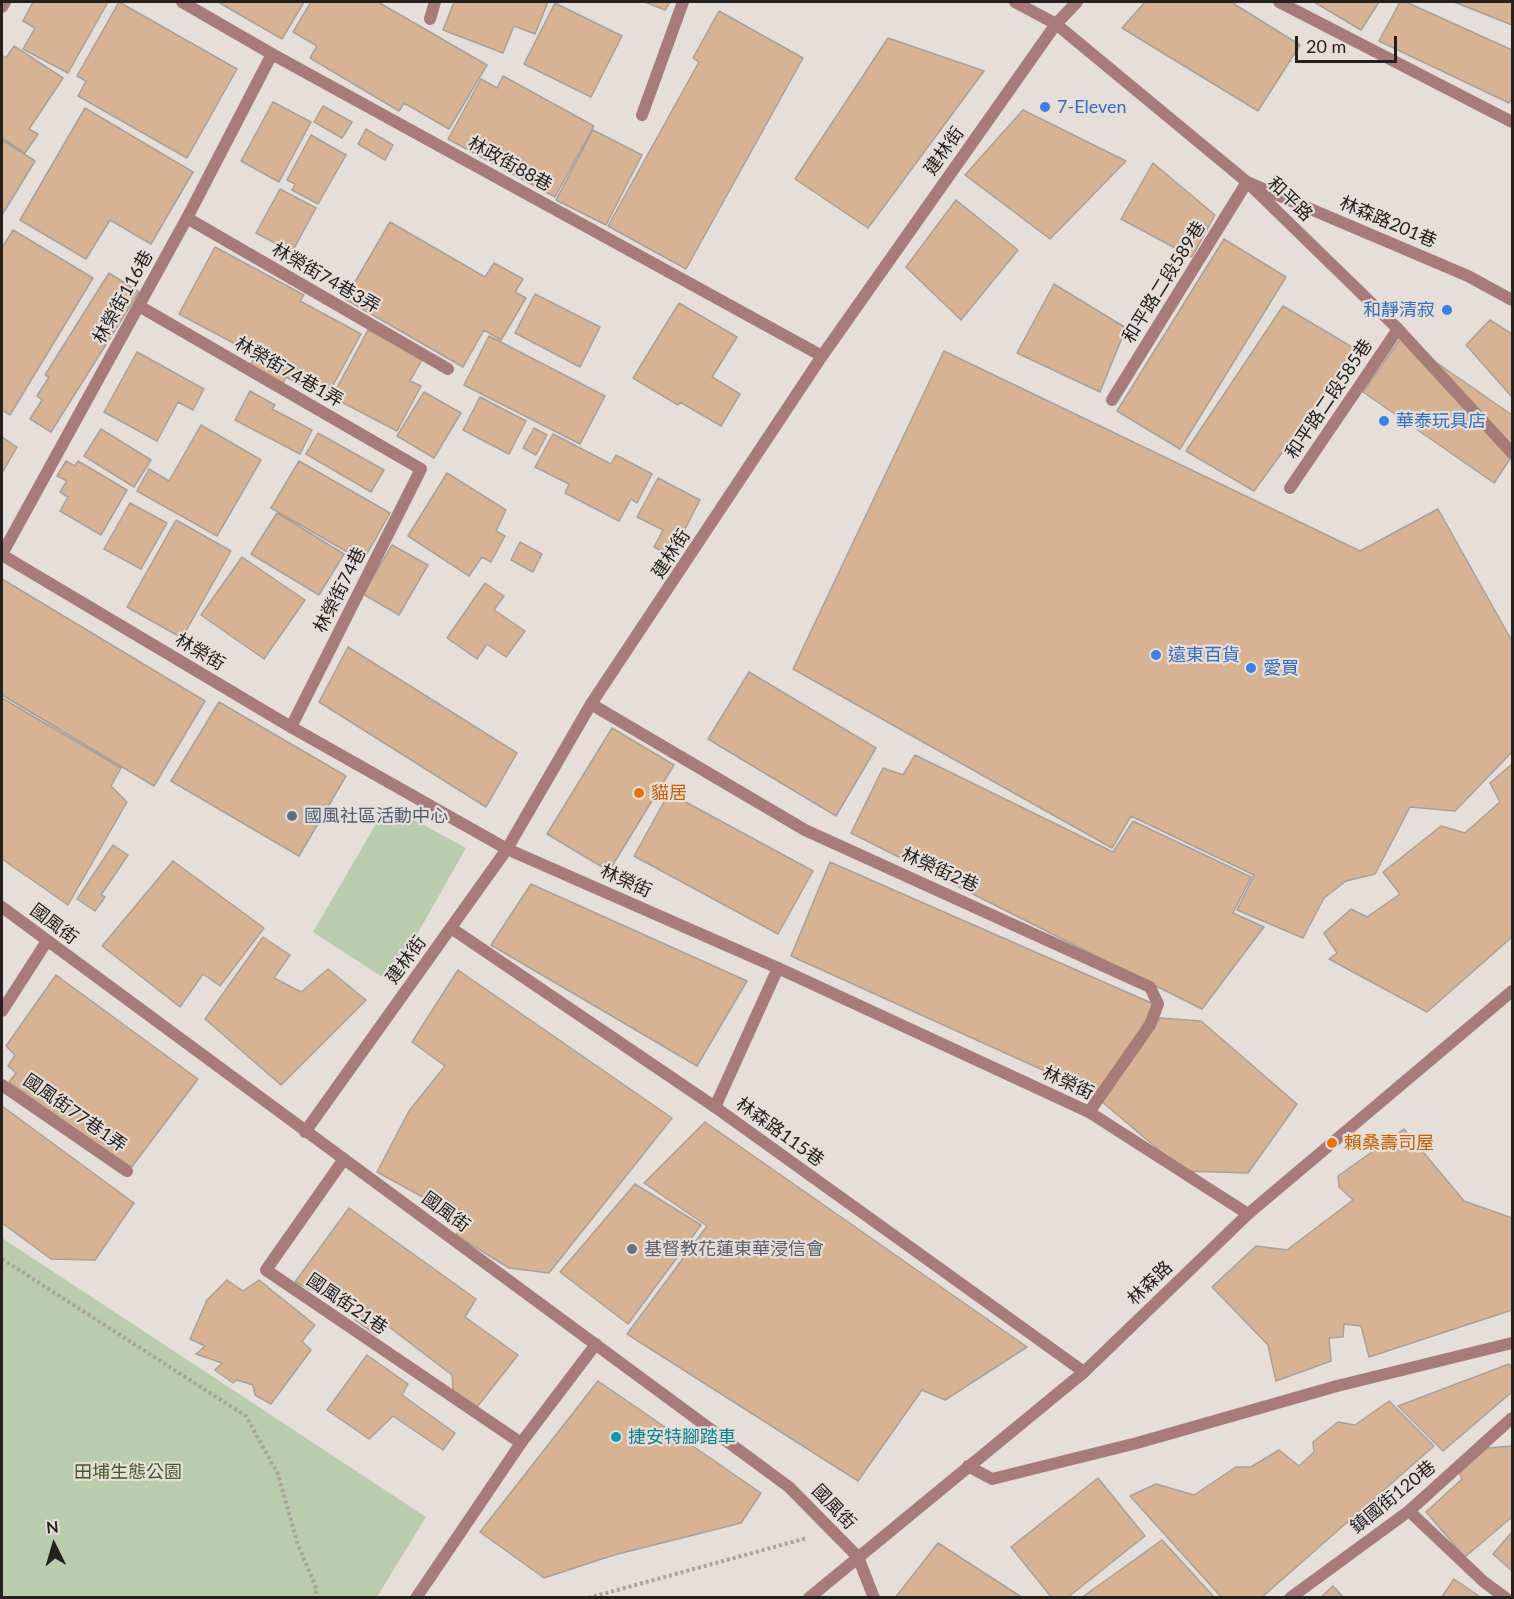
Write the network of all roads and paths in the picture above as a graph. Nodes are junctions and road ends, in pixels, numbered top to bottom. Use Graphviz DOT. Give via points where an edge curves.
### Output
graph roads {
  1 [pos="5,2"];
  2 [pos="182,2"];
  3 [pos="435,2"];
  4 [pos="684,2"];
  5 [pos="1015,2"];
  6 [pos="1077,2"];
  7 [pos="1279,2"];
  8 [pos="2,7"];
  9 [pos="430,19"];
  10 [pos="1056,24"];
  11 [pos="272,54"];
  12 [pos="642,115"];
  13 [pos="1512,122"];
  14 [pos="1247,182"];
  15 [pos="187,218"];
  16 [pos="1512,300"];
  17 [pos="139,306"];
  18 [pos="1398,329"];
  19 [pos="822,356"];
  20 [pos="448,369"];
  21 [pos="1112,400"];
  22 [pos="1512,453"];
  23 [pos="421,469"];
  24 [pos="1290,488"];
  25 [pos="2,555"];
  26 [pos="591,704"];
  27 [pos="291,727"];
  28 [pos="507,849"];
  29 [pos="2,907"];
  30 [pos="451,928"];
  31 [pos="47,941"];
  32 [pos="778,968"];
  33 [pos="1512,991"];
  34 [pos="2,1011"];
  35 [pos="2,1085"];
  36 [pos="715,1107"];
  37 [pos="1089,1112"];
  38 [pos="304,1132"];
  39 [pos="344,1159"];
  40 [pos="128,1171"];
  41 [pos="1248,1214"];
  42 [pos="2,1259"];
  43 [pos="1512,1343"];
  44 [pos="596,1344"];
  45 [pos="1084,1372"];
  46 [pos="1512,1418"];
  47 [pos="521,1443"];
  48 [pos="968,1466"];
  49 [pos="1408,1511"];
  50 [pos="833,1532"];
  51 [pos="858,1557"];
  52 [pos="313,1598"];
  53 [pos="416,1598"];
  54 [pos="588,1598"];
  55 [pos="809,1598"];
  56 [pos="874,1598"];
  57 [pos="1290,1598"];
  58 [pos="1506,1598"];
  1 -- 8 [label="street"];
  2 -- 11 [label="street, 林政街88巷"];
  3 -- 9 [label="street"];
  4 -- 12 [label="street"];
  5 -- 10 [label="street, 和平路"];
  6 -- 10 [label="street, 建林街"];
  7 -- 13 [label="street"];
  10 -- 14 [label="street, 和平路"];
  10 -- 19 [label="street, 建林街"];
  11 -- 15 [label="street, 林榮街116巷"];
  11 -- 19 [label="street, 林政街88巷"];
  14 -- 16 [label="street, 林森路201巷" via="1468,276"];
  14 -- 18 [label="street, 和平路"];
  14 -- 21 [label="street, 和平路二段589巷"];
  15 -- 17 [label="street, 林榮街116巷"];
  15 -- 20 [label="street, 林榮街74巷3弄"];
  17 -- 23 [label="street, 林榮街74巷1弄"];
  17 -- 25 [label="street, 林榮街116巷"];
  18 -- 22 [label="street, 和平路"];
  18 -- 24 [label="street, 和平路二段585巷"];
  19 -- 26 [label="street, 建林街"];
  23 -- 27 [label="street, 林榮街74巷"];
  25 -- 27 [label="street, 林榮街"];
  26 -- 28 [label="street, 建林街"];
  26 -- 37 [label="street, 林榮街2巷" via="805,830 1150,987 1158,1004 1150,1025"];
  27 -- 28 [label="street, 林榮街"];
  28 -- 30 [label="street, 建林街"];
  28 -- 32 [label="street, 林榮街"];
  29 -- 31 [label="street, 國風街"];
  30 -- 36 [label="street, 林森路115巷"];
  30 -- 38 [label="street, 建林街"];
  31 -- 34 [label="street"];
  31 -- 38 [label="street, 國風街"];
  32 -- 36 [label="street"];
  32 -- 37 [label="street, 林榮街"];
  33 -- 41 [label="street, 林森路"];
  35 -- 40 [label="street, 國風街77巷1弄"];
  36 -- 45 [label="street, 林森路115巷"];
  37 -- 41 [label="street, 林榮街"];
  38 -- 39 [label="street, 國風街"];
  39 -- 44 [label="street, 國風街"];
  39 -- 47 [label="street, 國風街21巷" via="266,1270"];
  41 -- 45 [label="street, 林森路"];
  42 -- 52 [label="path" via="246,1416 278,1474 297,1542 317,1590"];
  43 -- 48 [label="street" via="992,1479"];
  44 -- 47 [label="street"];
  44 -- 50 [label="street, 國風街" via="789,1487"];
  45 -- 48 [label="street, 林森路"];
  46 -- 49 [label="street, 鎮國街120巷"];
  47 -- 53 [label="street"];
  48 -- 51 [label="street, 林森路"];
  49 -- 57 [label="street, 鎮國街120巷"];
  49 -- 58 [label="street"];
  50 -- 51 [label="street, 國風街"];
  50 -- 54 [label="path"];
  51 -- 55 [label="street, 林森路"];
  51 -- 56 [label="street"];
}
